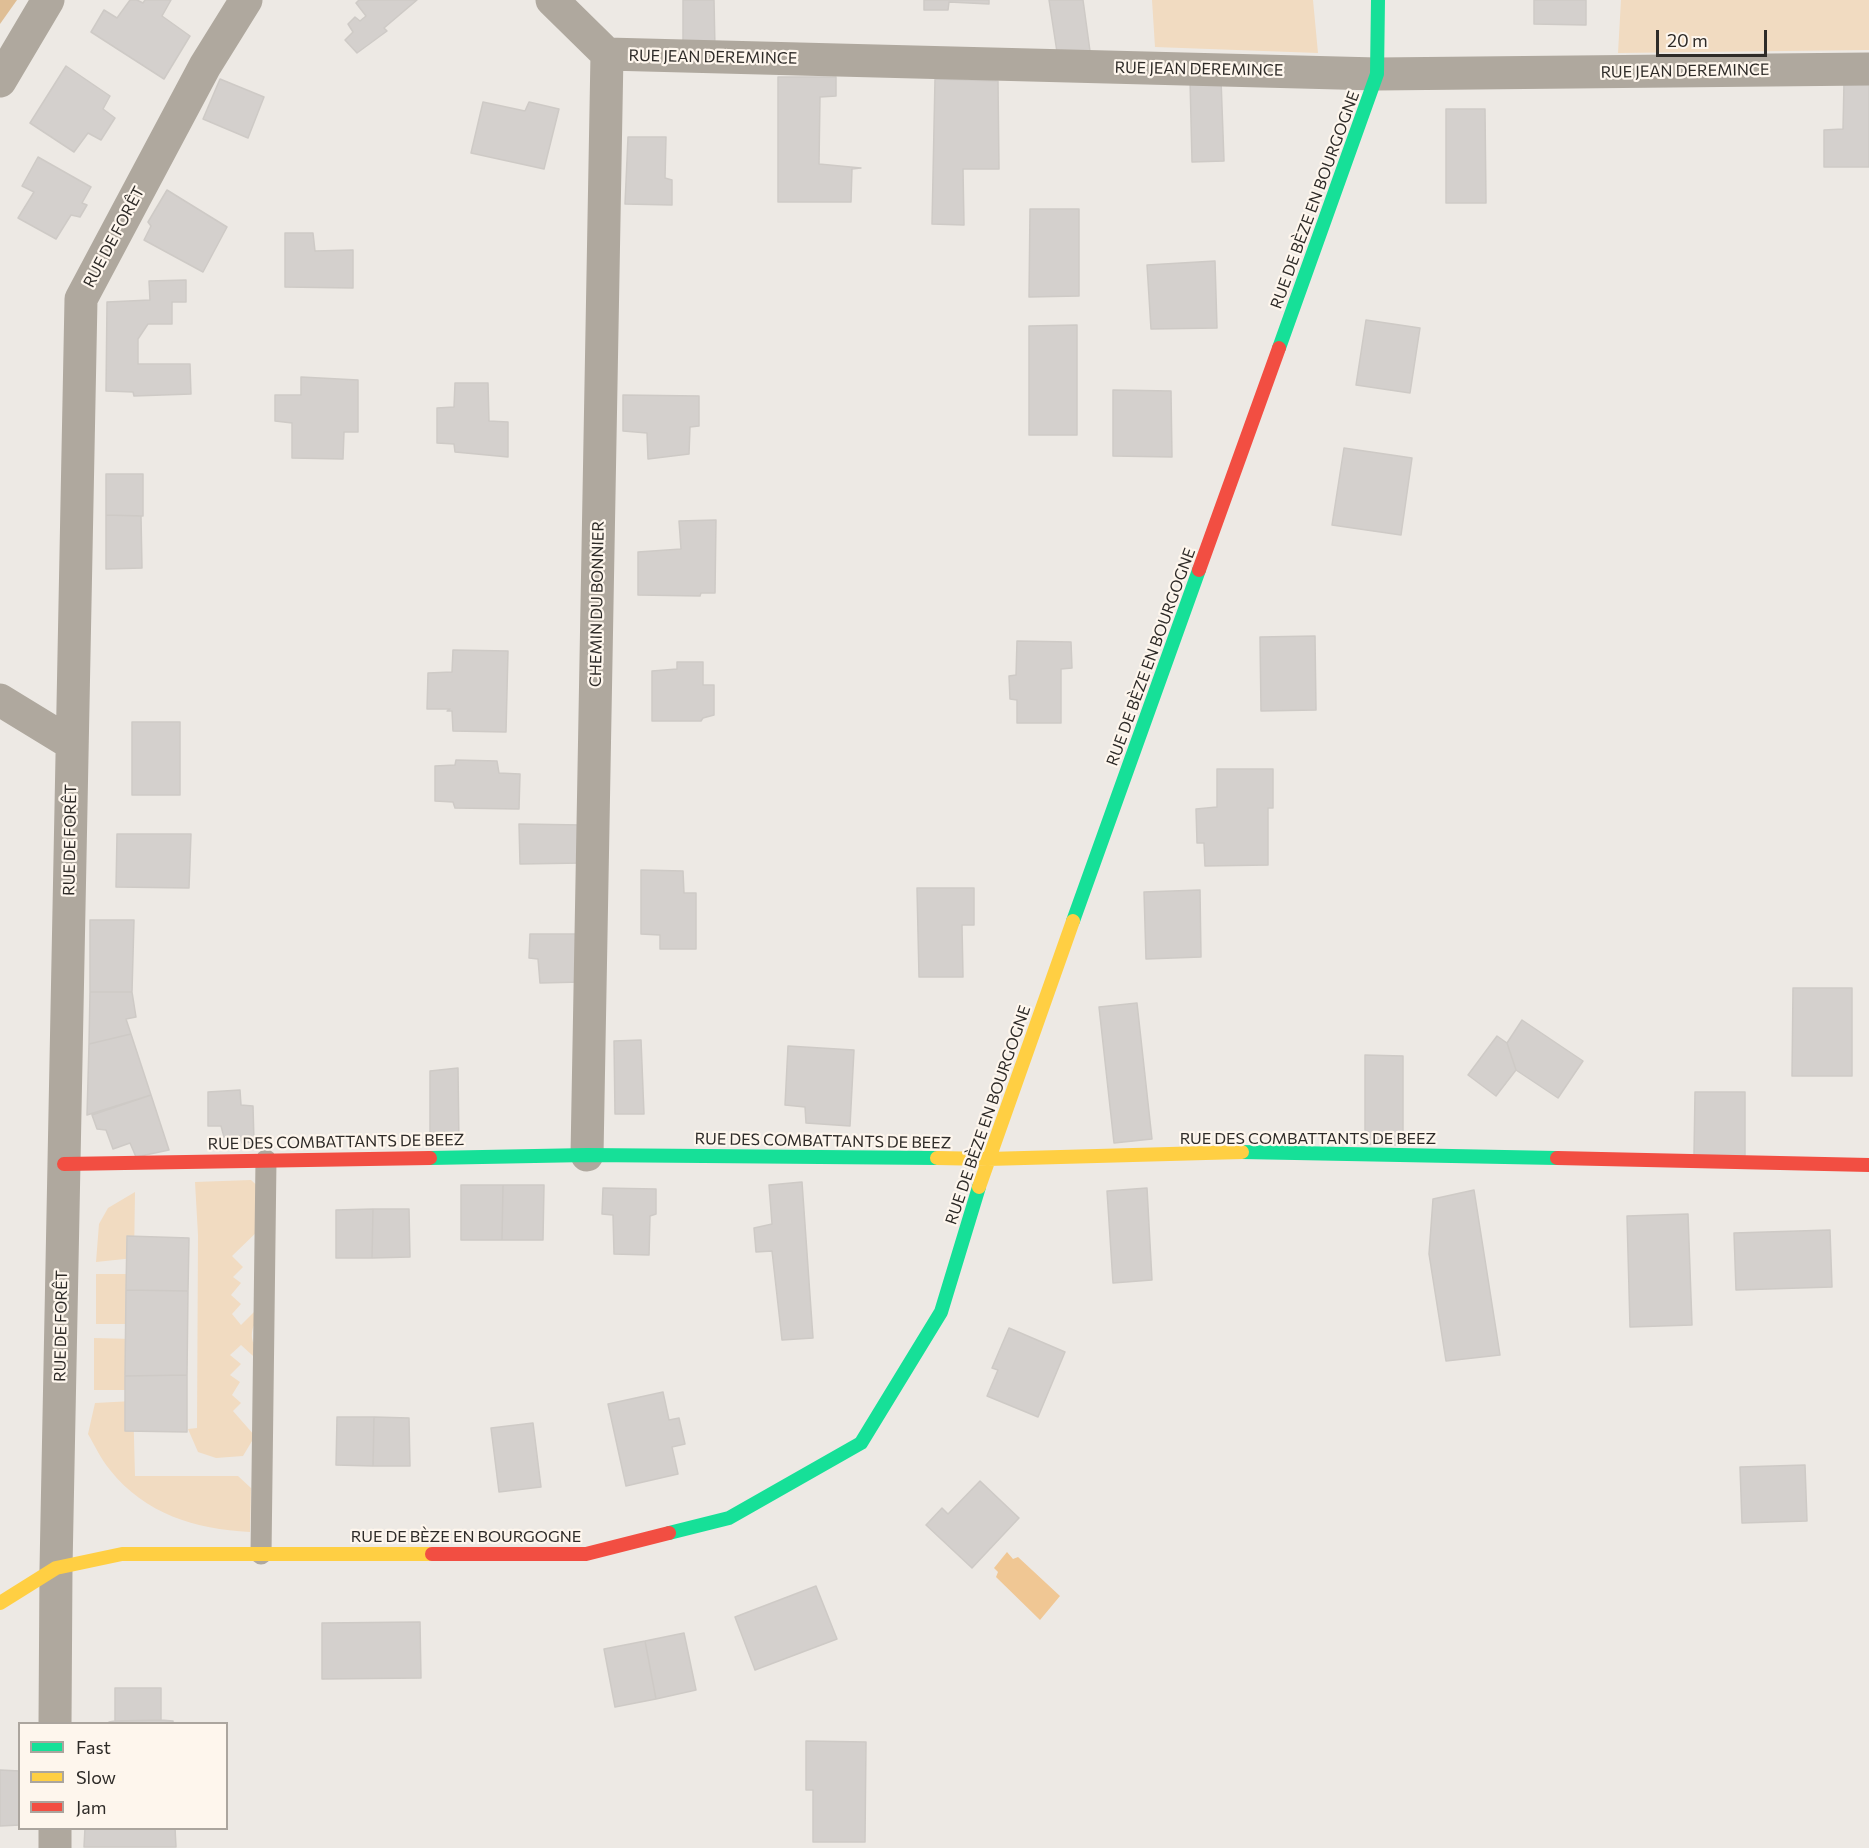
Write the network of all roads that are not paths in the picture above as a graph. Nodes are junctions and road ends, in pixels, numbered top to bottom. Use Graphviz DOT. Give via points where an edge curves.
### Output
graph roads {
  1 [pos="48,0"];
  2 [pos="246,0"];
  3 [pos="552,0"];
  4 [pos="1378,0"];
  5 [pos="608,54"];
  6 [pos="1869,69"];
  7 [pos="1377,74"];
  8 [pos="0,81"];
  9 [pos="0,700"];
  10 [pos="72,744"];
  11 [pos="587,1155"];
  12 [pos="988,1159"];
  13 [pos="266,1160"];
  14 [pos="64,1164"];
  15 [pos="1869,1164"];
  16 [pos="261,1554"];
  17 [pos="56,1568"];
  18 [pos="0,1603"];
  19 [pos="55,1722"];
  20 [pos="55,1830"];
  21 [pos="55,1848"];
  1 -- 8 [label="street"];
  2 -- 10 [label="street, RUE DE FORÊT" via="205,66 81,299"];
  3 -- 5 [label="street, RUE JEAN DEREMINCE"];
  4 -- 7 [label="street, RUE DE BÈZE EN BOURGOGNE"];
  5 -- 7 [label="street, RUE JEAN DEREMINCE"];
  5 -- 11 [label="street, CHEMIN DU BONNIER"];
  6 -- 7 [label="street, RUE JEAN DEREMINCE"];
  7 -- 12 [label="street, RUE DE BÈZE EN BOURGOGNE"];
  9 -- 10 [label="street"];
  10 -- 14 [label="street, RUE DE FORÊT"];
  11 -- 12 [label="street, RUE DES COMBATTANTS DE BEEZ"];
  11 -- 13 [label="street, RUE DES COMBATTANTS DE BEEZ"];
  12 -- 15 [label="street, RUE DES COMBATTANTS DE BEEZ" via="1258,1152"];
  12 -- 16 [label="street, RUE DE BÈZE EN BOURGOGNE" via="941,1312 861,1443 729,1518 586,1554"];
  13 -- 14 [label="street, RUE DES COMBATTANTS DE BEEZ"];
  13 -- 16 [label="lane"];
  14 -- 17 [label="street, RUE DE FORÊT"];
  16 -- 17 [label="street, RUE DE BÈZE EN BOURGOGNE" via="122,1554"];
  17 -- 18 [label="street"];
  17 -- 19 [label="street, RUE DE FORÊT"];
  20 -- 21 [label="street"];
}
